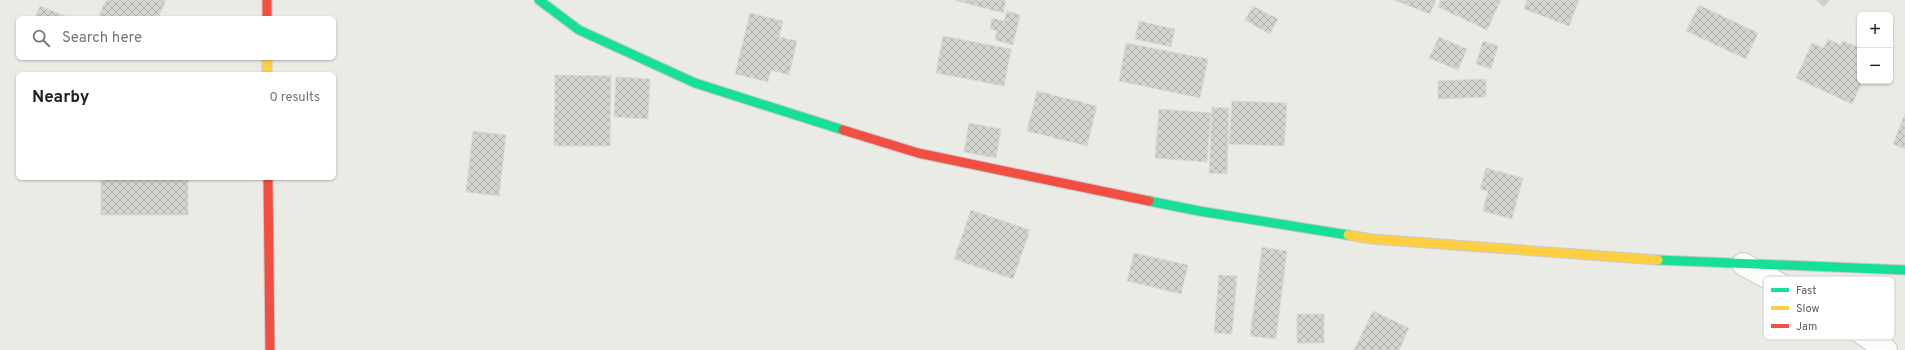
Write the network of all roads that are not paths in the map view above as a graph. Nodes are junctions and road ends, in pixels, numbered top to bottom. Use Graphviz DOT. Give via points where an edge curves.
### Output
graph roads {
  1 [pos="267,0"];
  2 [pos="539,0"];
  3 [pos="267,16"];
  4 [pos="267,60"];
  5 [pos="267,72"];
  6 [pos="268,180"];
  7 [pos="1743,264"];
  8 [pos="1905,270"];
  9 [pos="1765,276"];
  10 [pos="1872,340"];
  11 [pos="270,350"];
  12 [pos="1886,350"];
  1 -- 3 [label="street"];
  2 -- 7 [label="street" via="579,30 695,83 918,153 1199,211 1372,239 1629,259"];
  4 -- 5 [label="street"];
  6 -- 11 [label="street"];
  7 -- 8 [label="street"];
  7 -- 9 [label="street"];
  10 -- 12 [label="street"];
}
